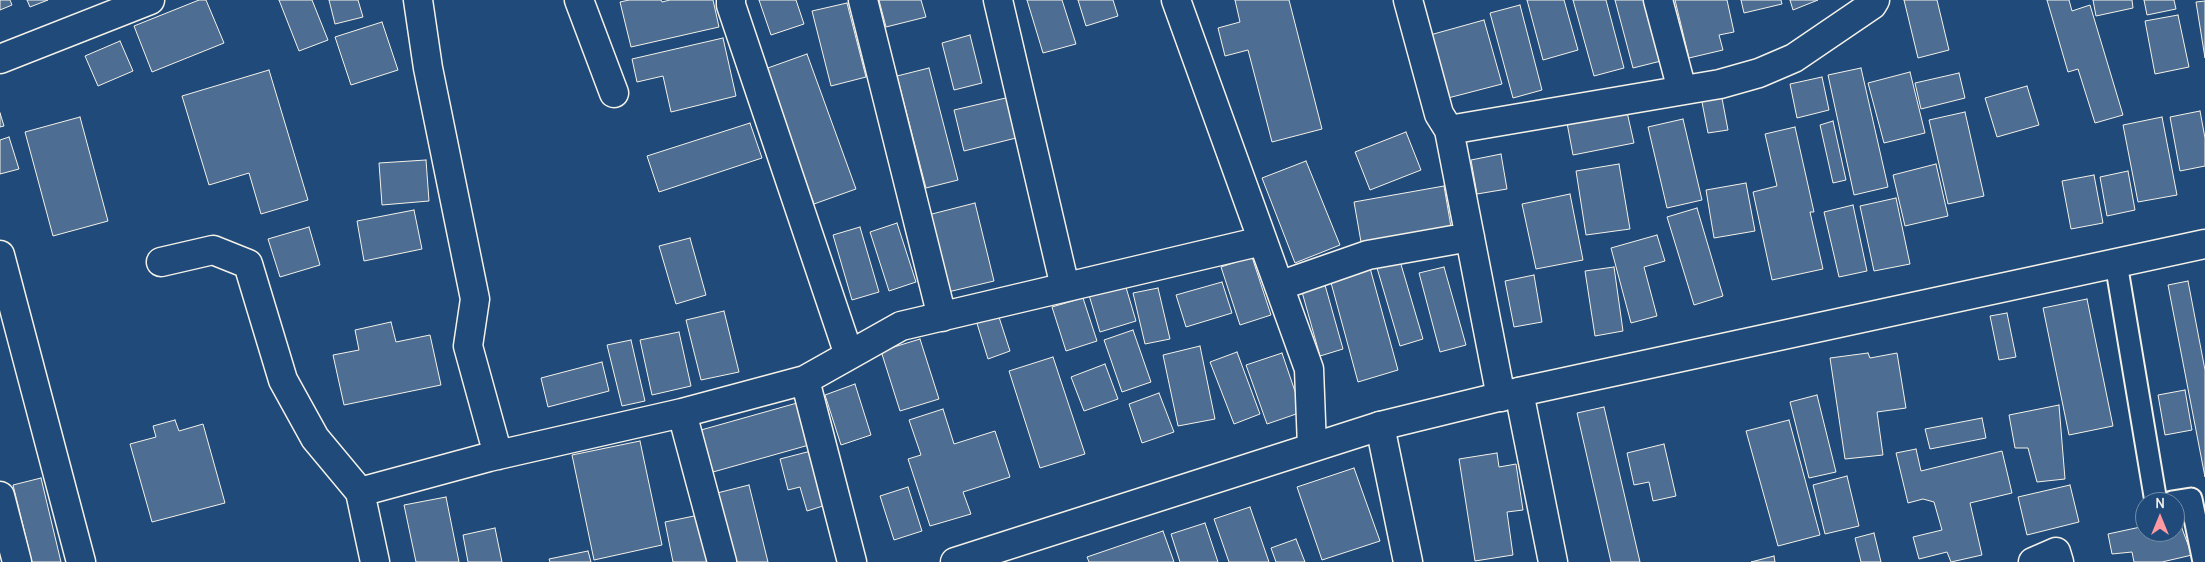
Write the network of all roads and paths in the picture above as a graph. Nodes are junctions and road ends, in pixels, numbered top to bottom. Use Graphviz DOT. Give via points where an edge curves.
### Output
graph roads {
  1 [pos="150,0"];
  2 [pos="418,0"];
  3 [pos="579,0"];
  4 [pos="731,0"];
  5 [pos="863,0"];
  6 [pos="998,0"];
  7 [pos="1176,0"];
  8 [pos="1408,0"];
  9 [pos="1658,0"];
  10 [pos="1875,0"];
  11 [pos="0,59"];
  12 [pos="1682,90"];
  13 [pos="614,93"];
  14 [pos="1449,130"];
  15 [pos="1470,237"];
  16 [pos="1262,241"];
  17 [pos="2205,244"];
  18 [pos="0,255"];
  19 [pos="161,262"];
  20 [pos="2116,263"];
  21 [pos="1279,286"];
  22 [pos="1064,287"];
  23 [pos="942,317"];
  24 [pos="849,355"];
  25 [pos="805,380"];
  26 [pos="1510,394"];
  27 [pos="682,413"];
  28 [pos="1380,426"];
  29 [pos="1312,447"];
  30 [pos="498,455"];
  31 [pos="360,492"];
  32 [pos="2154,492"];
  33 [pos="0,496"];
  34 [pos="2185,500"];
  35 [pos="17,562"];
  36 [pos="81,562"];
  37 [pos="375,562"];
  38 [pos="722,562"];
  39 [pos="852,562"];
  40 [pos="955,562"];
  41 [pos="1408,562"];
  42 [pos="1553,562"];
  43 [pos="2033,562"];
  44 [pos="2059,562"];
  45 [pos="2204,562"];
  1 -- 11 [label="street"];
  2 -- 30 [label="street" via="428,68 475,299 468,346"];
  3 -- 13 [label="street"];
  4 -- 24 [label="street"];
  5 -- 23 [label="street"];
  6 -- 22 [label="street"];
  7 -- 16 [label="street"];
  8 -- 14 [label="street" via="1439,114"];
  9 -- 12 [label="street"];
  10 -- 12 [label="street" via="1794,58 1759,73"];
  12 -- 14 [label="street"];
  14 -- 15 [label="street"];
  15 -- 21 [label="street" via="1368,255"];
  15 -- 26 [label="street"];
  16 -- 21 [label="street"];
  16 -- 22 [label="street"];
  17 -- 20 [label="street"];
  18 -- 36 [label="street"];
  19 -- 31 [label="street" via="214,250 248,264 283,380 315,438"];
  20 -- 26 [label="street"];
  20 -- 32 [label="lane"];
  21 -- 29 [label="street" via="1309,369"];
  22 -- 23 [label="street"];
  23 -- 24 [label="street" via="901,326"];
  24 -- 25 [label="street"];
  25 -- 27 [label="street"];
  25 -- 39 [label="street"];
  26 -- 28 [label="street"];
  26 -- 42 [label="street"];
  27 -- 30 [label="street"];
  27 -- 38 [label="street"];
  28 -- 29 [label="street"];
  28 -- 41 [label="street"];
  29 -- 40 [label="street"];
  30 -- 31 [label="street"];
  31 -- 37 [label="street"];
  33 -- 35 [label="street"];
  34 -- 45 [label="lane" via="2191,499"];
  43 -- 44 [label="street" via="2056,552"];
}
